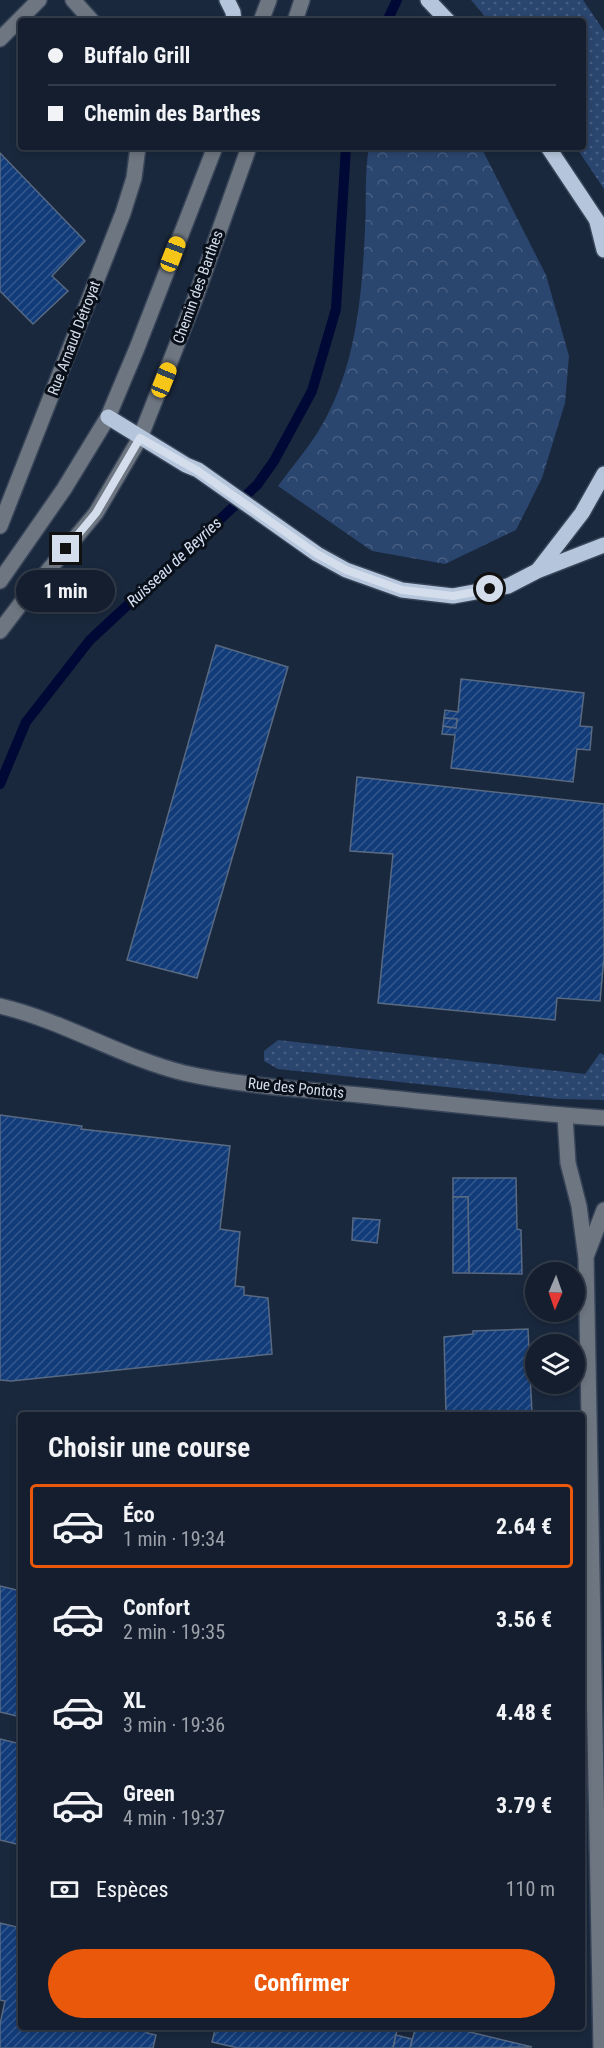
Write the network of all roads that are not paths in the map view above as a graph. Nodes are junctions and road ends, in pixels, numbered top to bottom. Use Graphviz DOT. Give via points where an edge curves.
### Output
graph roads {
  1 [pos="39,0"];
  2 [pos="73,0"];
  3 [pos="227,0"];
  4 [pos="269,0"];
  5 [pos="302,0"];
  6 [pos="428,0"];
  7 [pos="21,18"];
  8 [pos="89,18"];
  9 [pos="234,18"];
  10 [pos="262,18"];
  11 [pos="296,18"];
  12 [pos="446,18"];
  13 [pos="18,21"];
  14 [pos="0,39"];
  15 [pos="138,150"];
  16 [pos="214,150"];
  17 [pos="248,150"];
  18 [pos="550,150"];
  19 [pos="596,216"];
  20 [pos="604,231"];
  21 [pos="604,250"];
  22 [pos="108,417"];
  23 [pos="140,438"];
  24 [pos="604,474"];
  25 [pos="0,526"];
  26 [pos="604,545"];
  27 [pos="537,571"];
  28 [pos="0,581"];
  29 [pos="0,632"];
  30 [pos="0,1006"];
  31 [pos="565,1116"];
  32 [pos="604,1118"];
  33 [pos="604,1209"];
  34 [pos="586,1258"];
  35 [pos="601,2048"];
  1 -- 7 [label="street"];
  2 -- 8 [label="street"];
  3 -- 9 [label="main road"];
  4 -- 10 [label="street"];
  5 -- 11 [label="street"];
  6 -- 12 [label="main road"];
  13 -- 14 [label="street"];
  15 -- 25 [label="street, Rue Arnaud Détroyat" via="135,178 123,213"];
  16 -- 22 [label="street"];
  17 -- 23 [label="street, Chemin des Barthes"];
  18 -- 19 [label="main road"];
  19 -- 20 [label="main road"];
  19 -- 21 [label="main road"];
  22 -- 23 [label="main road"];
  22 -- 28 [label="street"];
  23 -- 27 [label="main road" via="198,471 317,554 346,570 402,590 453,596 508,586"];
  23 -- 29 [label="street, Chemin des Barthes" via="96,513"];
  24 -- 27 [label="main road" via="582,513"];
  26 -- 27 [label="main road"];
  30 -- 31 [label="street, Rue des Pontots" via="24,1012 151,1064 185,1073 240,1083"];
  31 -- 32 [label="street, Rue des Pontots"];
  31 -- 34 [label="street" via="567,1163 579,1206"];
  33 -- 34 [label="street"];
  34 -- 35 [label="street"];
}
